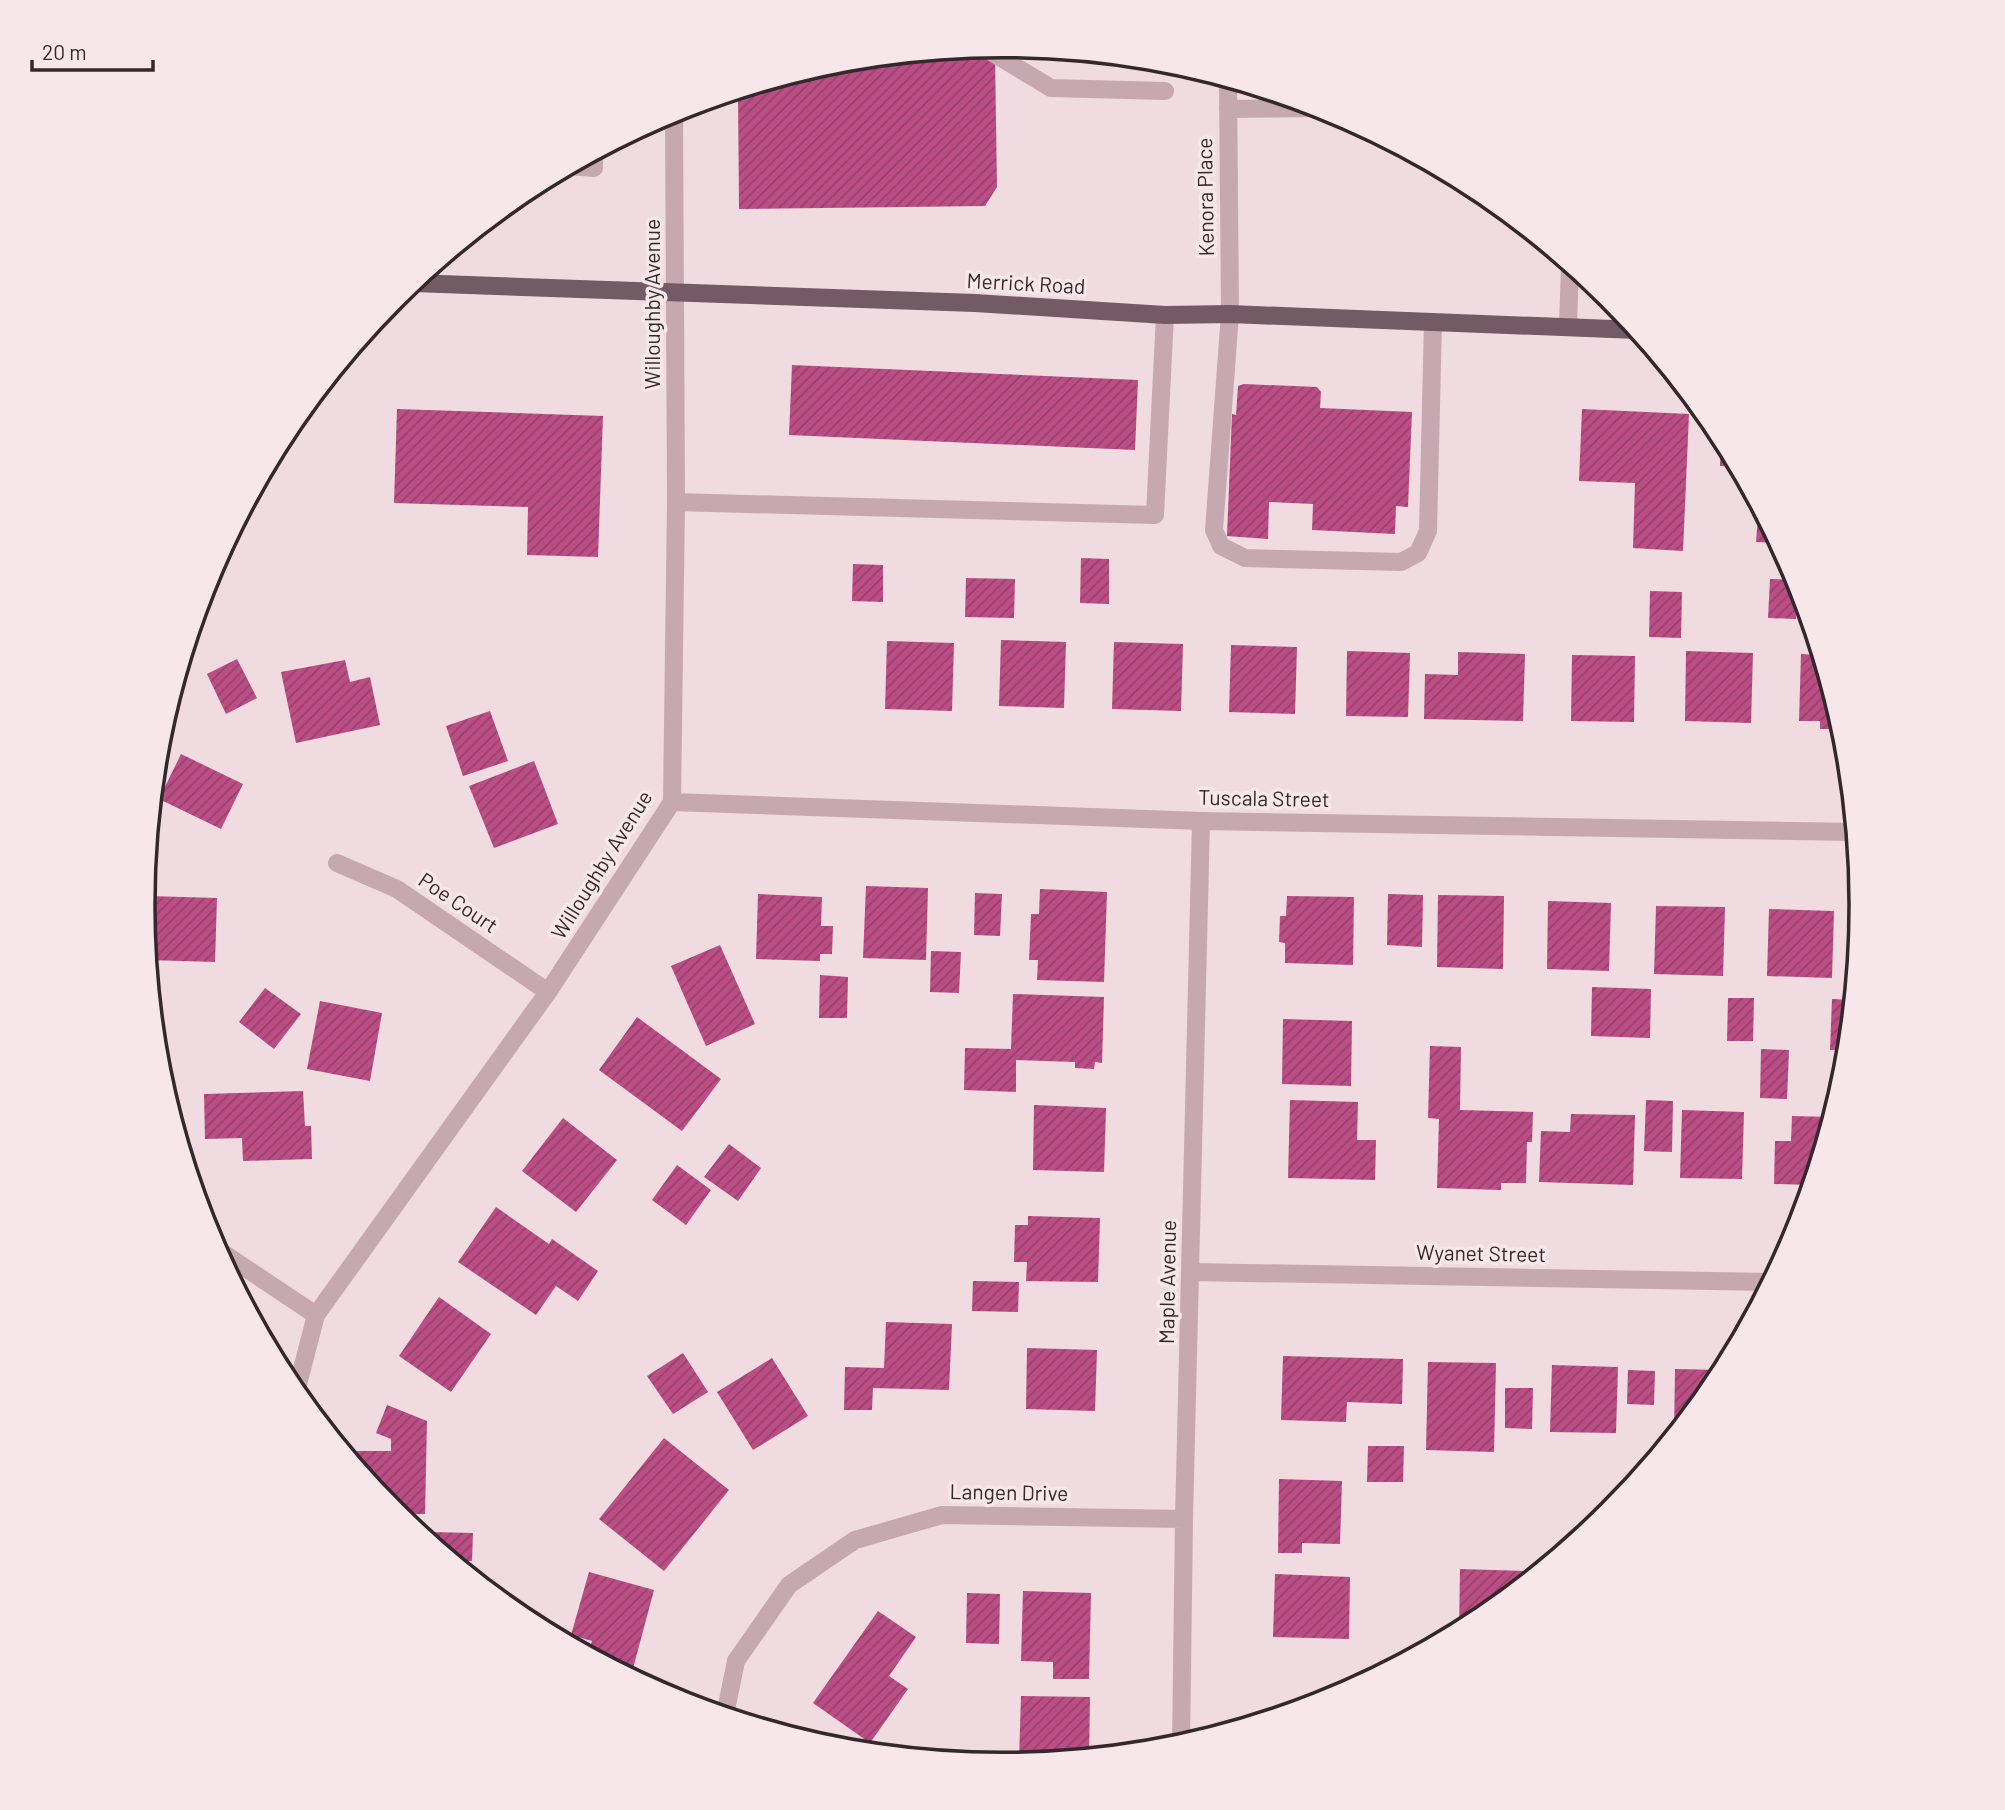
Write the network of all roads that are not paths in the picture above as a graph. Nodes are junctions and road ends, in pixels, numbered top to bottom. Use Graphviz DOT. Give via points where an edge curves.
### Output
graph roads {
  1 [pos="1001,58"];
  2 [pos="1228,89"];
  3 [pos="1165,91"];
  4 [pos="1228,108"];
  5 [pos="1289,108"];
  6 [pos="674,124"];
  7 [pos="1570,276"];
  8 [pos="428,283"];
  9 [pos="676,291"];
  10 [pos="1230,314"];
  11 [pos="1165,315"];
  12 [pos="1433,322"];
  13 [pos="1568,327"];
  14 [pos="1624,329"];
  15 [pos="676,502"];
  16 [pos="672,802"];
  17 [pos="1201,821"];
  18 [pos="1846,831"];
  19 [pos="337,863"];
  20 [pos="548,992"];
  21 [pos="235,1261"];
  22 [pos="1191,1272"];
  23 [pos="1761,1282"];
  24 [pos="316,1315"];
  25 [pos="300,1378"];
  26 [pos="1184,1519"];
  27 [pos="727,1706"];
  28 [pos="1181,1733"];
  1 -- 3 [label="street" via="1051,88"];
  2 -- 4 [label="street, Kenora Place"];
  4 -- 5 [label="street"];
  4 -- 10 [label="street, Kenora Place"];
  6 -- 9 [label="street, Willoughby Avenue"];
  7 -- 13 [label="street"];
  8 -- 9 [label="main road, Merrick Road"];
  9 -- 11 [label="main road, Merrick Road"];
  9 -- 15 [label="street, Willoughby Avenue"];
  10 -- 11 [label="main road, Merrick Road"];
  10 -- 12 [label="main road, Merrick Road"];
  10 -- 12 [label="street, Kenora Place" via="1214,530 1221,546 1245,558 1401,562 1418,553 1428,531"];
  11 -- 15 [label="street" via="1155,515"];
  12 -- 13 [label="main road, Merrick Road"];
  13 -- 14 [label="main road, Merrick Road"];
  15 -- 16 [label="street, Willoughby Avenue"];
  16 -- 17 [label="street, Tuscala Street"];
  16 -- 20 [label="street, Willoughby Avenue"];
  17 -- 18 [label="street, Tuscala Street"];
  17 -- 22 [label="street, Maple Avenue"];
  19 -- 20 [label="street, Poe Court" via="397,889"];
  20 -- 24 [label="street, Willoughby Avenue"];
  21 -- 24 [label="street"];
  22 -- 23 [label="street, Wyanet Street"];
  22 -- 26 [label="street, Maple Avenue"];
  24 -- 25 [label="street, Willoughby Avenue"];
  26 -- 27 [label="street, Langen Drive" via="942,1515 855,1540 789,1586 736,1661"];
  26 -- 28 [label="street, Maple Avenue"];
}
